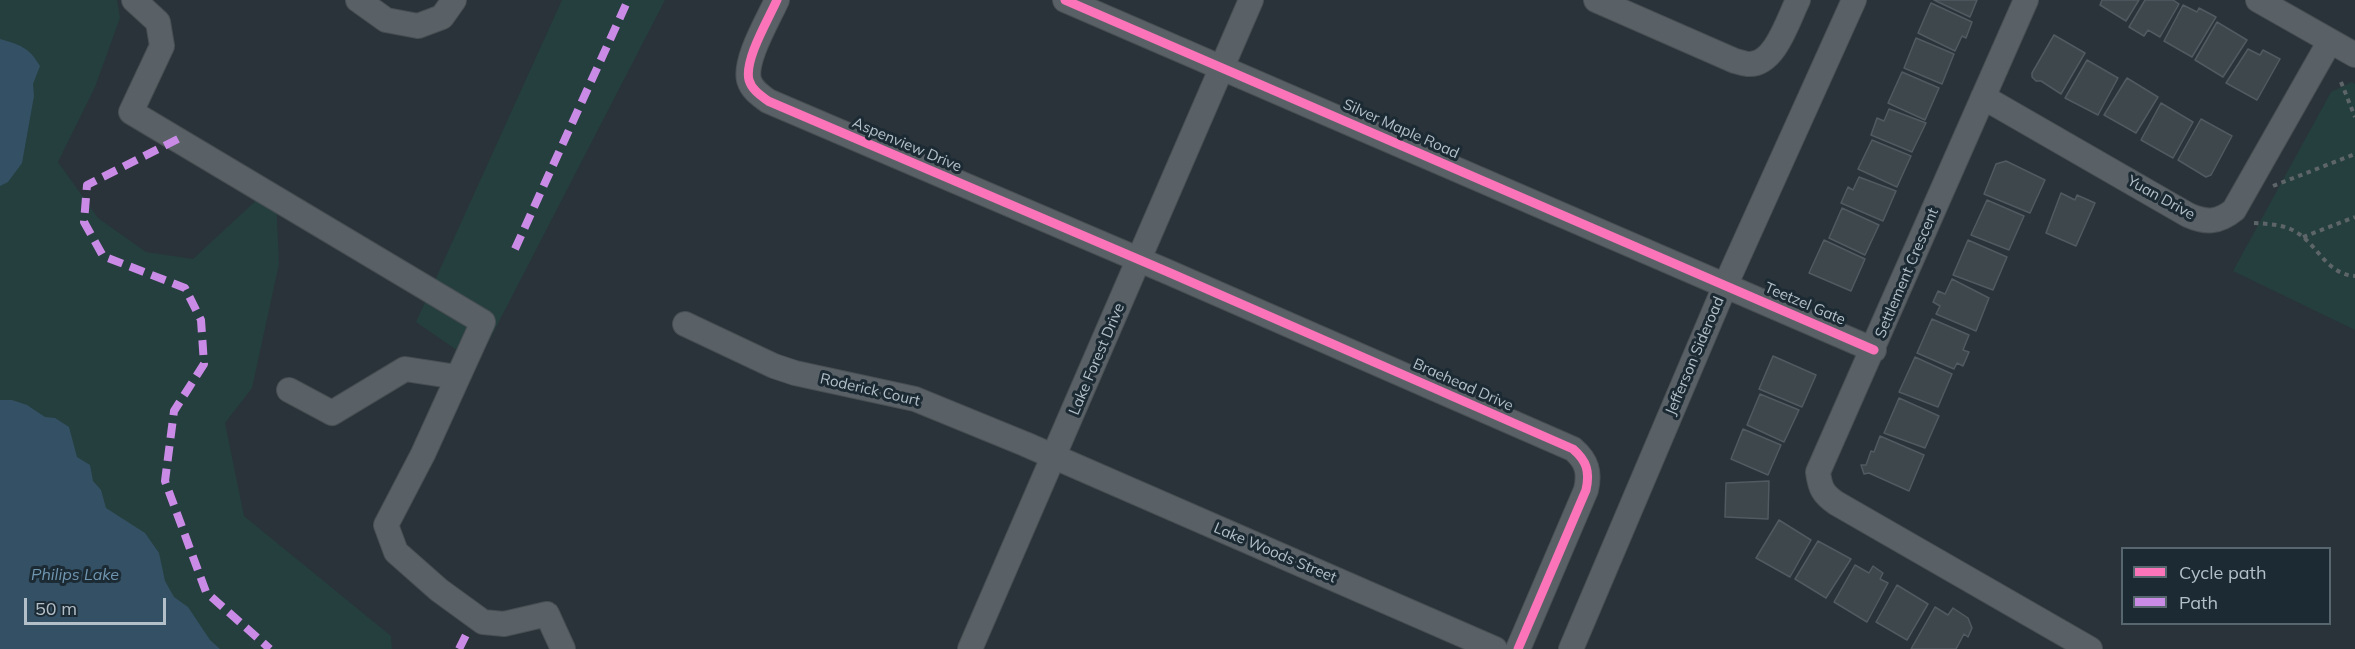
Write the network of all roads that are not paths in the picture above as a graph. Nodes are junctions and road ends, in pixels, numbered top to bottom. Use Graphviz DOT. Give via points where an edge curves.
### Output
graph roads {
  1 [pos="134,0"];
  2 [pos="358,0"];
  3 [pos="454,0"];
  4 [pos="777,0"];
  5 [pos="1065,0"];
  6 [pos="1251,0"];
  7 [pos="1596,0"];
  8 [pos="1798,0"];
  9 [pos="1854,0"];
  10 [pos="2026,0"];
  11 [pos="2258,0"];
  12 [pos="2330,41"];
  13 [pos="2355,55"];
  14 [pos="1222,68"];
  15 [pos="1983,97"];
  16 [pos="1139,260"];
  17 [pos="1725,286"];
  18 [pos="685,324"];
  19 [pos="1874,350"];
  20 [pos="458,377"];
  21 [pos="289,390"];
  22 [pos="1054,458"];
  23 [pos="563,649"];
  24 [pos="970,649"];
  25 [pos="1496,649"];
  26 [pos="1518,649"];
  27 [pos="1571,649"];
  28 [pos="2090,649"];
  1 -- 20 [label="street" via="158,22 162,46 131,112 483,322"];
  2 -- 3 [label="street" via="386,20 418,26 442,17"];
  4 -- 16 [label="street, Aspenview Drive" via="748,69 756,92 768,101"];
  5 -- 14 [label="street, Silver Maple Road"];
  6 -- 14 [label="street, Lake Forest Drive"];
  7 -- 8 [label="street" via="1750,64 1771,54"];
  9 -- 17 [label="street, Jefferson Sideroad"];
  10 -- 15 [label="street, Settlement Crescent"];
  11 -- 12 [label="street"];
  12 -- 13 [label="street"];
  12 -- 15 [label="street, Yuan Drive" via="2234,210 2212,221 2188,215"];
  14 -- 16 [label="street, Lake Forest Drive"];
  14 -- 17 [label="street, Silver Maple Road"];
  15 -- 19 [label="street, Settlement Crescent"];
  16 -- 22 [label="street, Lake Forest Drive"];
  16 -- 26 [label="street, Braehead Drive" via="1573,449 1581,456 1589,477 1586,490"];
  17 -- 19 [label="street, Teetzel Gate"];
  17 -- 27 [label="street, Jefferson Sideroad"];
  18 -- 22 [label="street, Roderick Court" via="774,366 915,399"];
  19 -- 28 [label="street, Settlement Crescent" via="1818,472 1826,496"];
  20 -- 21 [label="street" via="405,369 332,413"];
  20 -- 23 [label="street" via="386,525 396,552 483,622 504,624 548,614"];
  22 -- 24 [label="street, Lake Forest Drive"];
  22 -- 25 [label="street, Lake Woods Street"];
}
